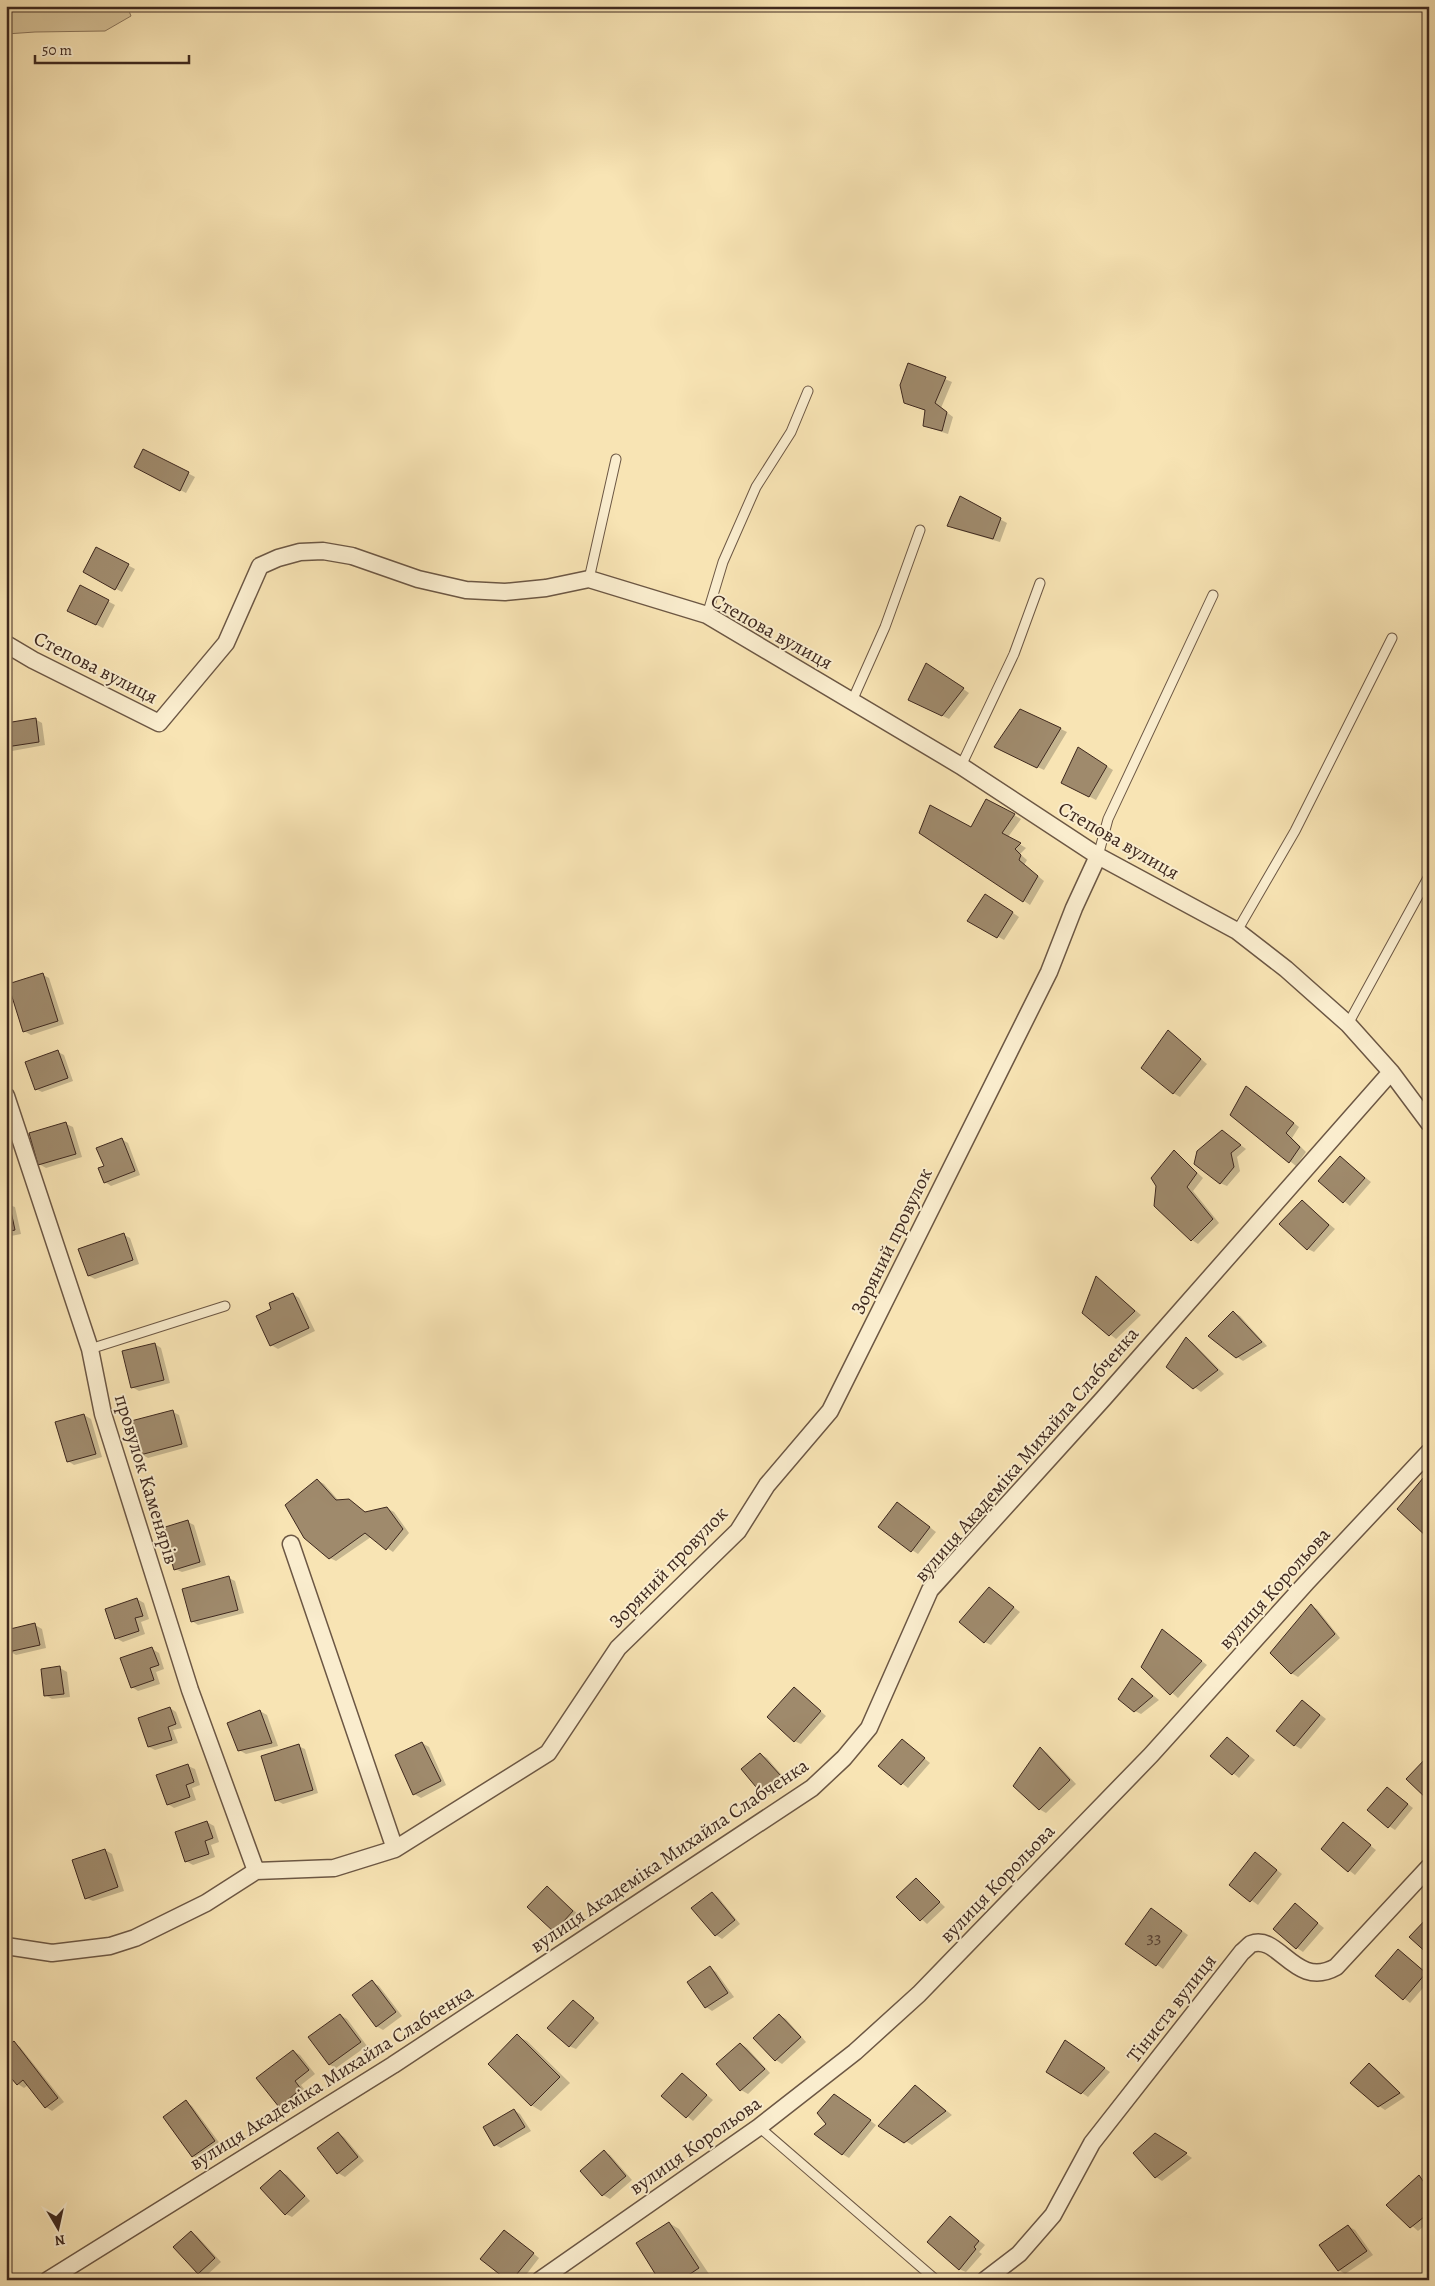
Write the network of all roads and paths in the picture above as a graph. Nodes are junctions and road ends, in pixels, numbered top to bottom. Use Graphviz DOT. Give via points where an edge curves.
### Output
graph roads {
  1 [pos="808,391"];
  2 [pos="616,459"];
  3 [pos="920,530"];
  4 [pos="589,579"];
  5 [pos="1040,583"];
  6 [pos="1213,595"];
  7 [pos="707,615"];
  8 [pos="1392,638"];
  9 [pos="6,644"];
  10 [pos="852,701"];
  11 [pos="961,766"];
  12 [pos="1098,856"];
  13 [pos="1429,876"];
  14 [pos="1237,931"];
  15 [pos="1348,1024"];
  16 [pos="1391,1072"];
  17 [pos="6,1096"];
  18 [pos="1429,1123"];
  19 [pos="224,1306"];
  20 [pos="90,1349"];
  21 [pos="1429,1452"];
  22 [pos="291,1544"];
  23 [pos="395,1849"];
  24 [pos="1429,1868"];
  25 [pos="256,1872"];
  26 [pos="6,1946"];
  27 [pos="759,2127"];
  28 [pos="48,2280"];
  29 [pos="540,2280"];
  30 [pos="936,2280"];
  31 [pos="985,2280"];
  1 -- 7 [label="lane" via="791,432 756,488 723,562"];
  2 -- 4 [label="lane"];
  3 -- 10 [label="lane" via="885,627"];
  4 -- 7 [label="street, Степова вулиця"];
  4 -- 9 [label="street, Степова вулиця" via="505,592 466,590 418,579 352,556 323,551 300,552 278,558 260,566 226,643 159,722"];
  5 -- 11 [label="lane" via="1014,654"];
  6 -- 12 [label="lane" via="1108,819"];
  7 -- 10 [label="street, Степова вулиця"];
  8 -- 14 [label="lane" via="1295,832"];
  10 -- 11 [label="street, Степова вулиця"];
  11 -- 12 [label="street, Степова вулиця"];
  12 -- 14 [label="street, Степова вулиця"];
  12 -- 23 [label="street, Зоряний провулок" via="1049,972 830,1411 767,1485 738,1531 618,1648 548,1753"];
  13 -- 15 [label="lane"];
  14 -- 15 [label="street, Степова вулиця"];
  15 -- 16 [label="street, Степова вулиця"];
  16 -- 18 [label="street, Степова вулиця"];
  16 -- 28 [label="street, вулиця Академіка Михайла Слабченка" via="930,1590 869,1728 844,1758 812,1788 401,2060"];
  17 -- 20 [label="street, провулок Каменярів"];
  19 -- 20 [label="lane"];
  20 -- 25 [label="street, провулок Каменярів" via="103,1414 190,1690"];
  21 -- 27 [label="street, вулиця Корольова" via="1151,1755 919,1994 855,2052"];
  22 -- 23 [label="street"];
  23 -- 25 [label="street, Зоряний провулок" via="334,1868"];
  24 -- 31 [label="street, Тіниста вулиця" via="1336,1966 1325,1973 1299,1968 1263,1944 1252,1944 1242,1952 1092,2142 1053,2214 1019,2254"];
  25 -- 26 [label="street, Зоряний провулок" via="206,1903 135,1938 85,1950 52,1952"];
  27 -- 29 [label="street, вулиця Корольова"];
  27 -- 30 [label="lane"];
}
